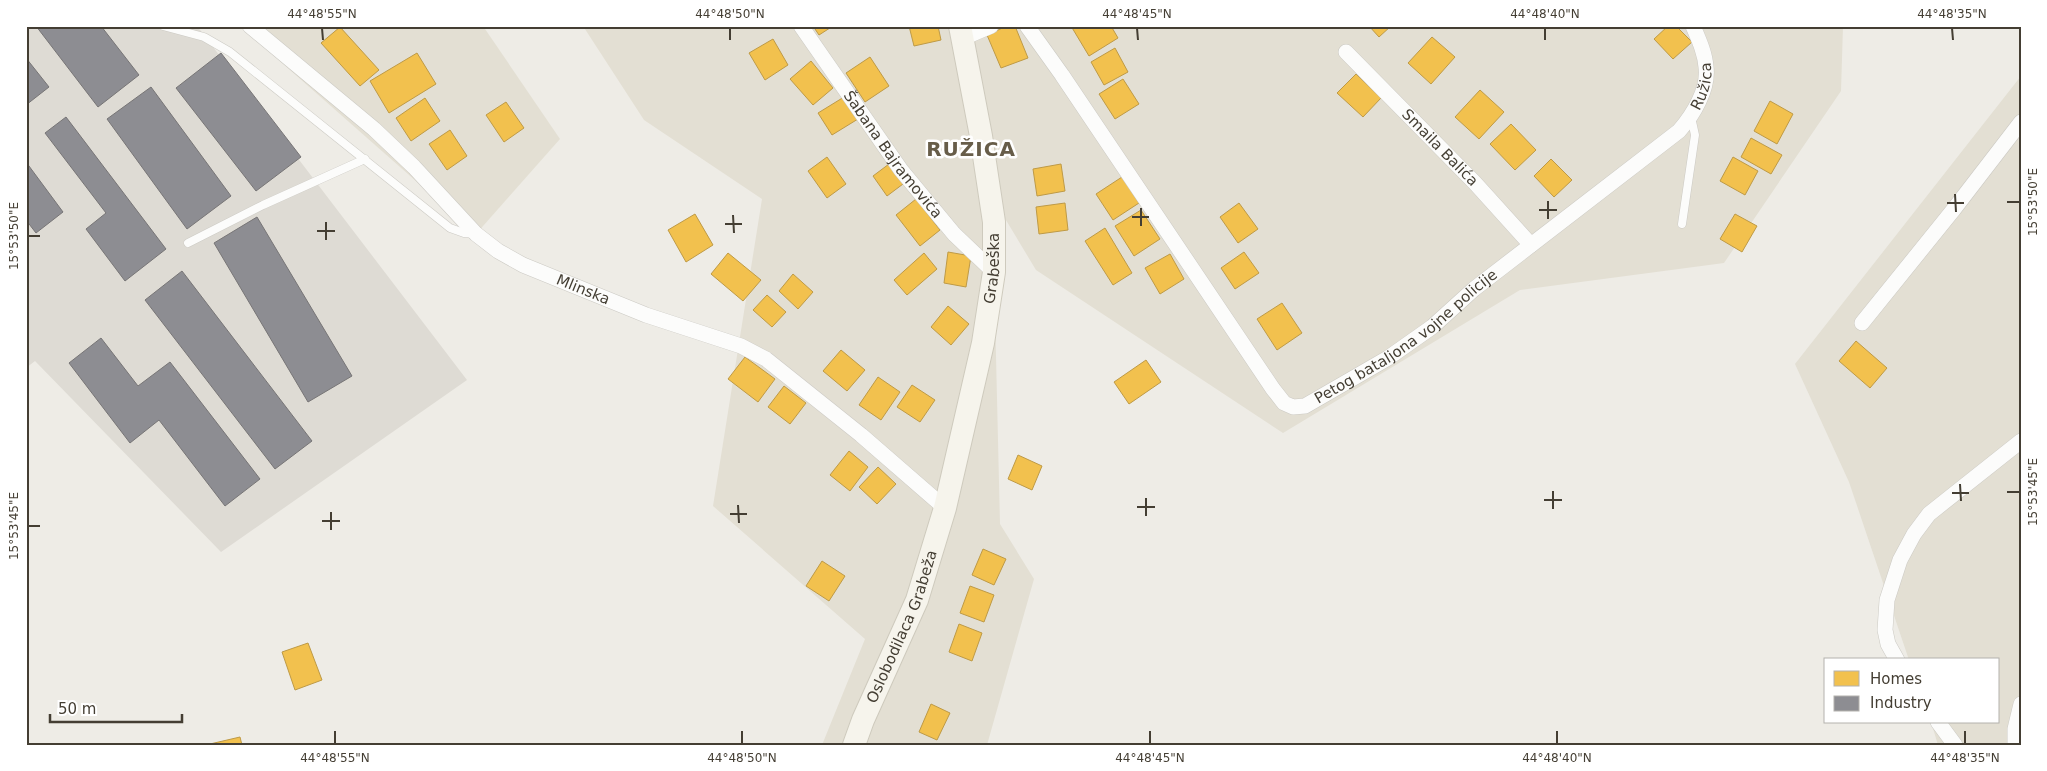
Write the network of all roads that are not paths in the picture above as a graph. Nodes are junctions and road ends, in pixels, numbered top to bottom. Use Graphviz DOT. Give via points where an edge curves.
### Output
graph roads {
  1 [pos="163,26"];
  2 [pos="250,26"];
  3 [pos="801,26"];
  4 [pos="991,26"];
  5 [pos="1027,26"];
  6 [pos="1693,26"];
  7 [pos="961,32"];
  8 [pos="1346,52"];
  9 [pos="1692,117"];
  10 [pos="2021,122"];
  11 [pos="365,159"];
  12 [pos="1682,224"];
  13 [pos="476,234"];
  14 [pos="188,243"];
  15 [pos="1531,245"];
  16 [pos="994,272"];
  17 [pos="1862,323"];
  18 [pos="2021,441"];
  19 [pos="945,508"];
  20 [pos="1896,658"];
  21 [pos="2021,704"];
  22 [pos="1939,724"];
  23 [pos="854,745"];
  24 [pos="1955,745"];
  25 [pos="2015,745"];
  1 -- 11 [label="lane" via="204,37 230,52"];
  2 -- 13 [label="street, Mlinska" via="374,129"];
  3 -- 16 [label="street, Šabana Bajramovića" via="901,170 954,234"];
  4 -- 7 [label="street"];
  5 -- 15 [label="street, Petog bataljona vojne policije" via="1284,403 1305,406 1388,358 1432,327"];
  6 -- 9 [label="street, Ružica" via="1707,69 1704,87"];
  7 -- 16 [label="street, Grabeška" via="982,136 992,212"];
  8 -- 15 [label="street, Smaila Balića"];
  9 -- 12 [label="lane" via="1695,135"];
  9 -- 15 [label="street, Petog bataljona vojne policije" via="1679,131"];
  10 -- 17 [label="street"];
  11 -- 13 [label="lane" via="450,228"];
  11 -- 14 [label="lane"];
  13 -- 19 [label="street, Mlinska" via="498,252 522,265 646,315 734,343 766,359"];
  16 -- 19 [label="street, Grabeška" via="983,343"];
  18 -- 20 [label="street" via="1929,514 1914,534 1900,560 1887,600 1885,630"];
  19 -- 23 [label="street, Oslobodilaca Grabeža" via="917,600"];
  21 -- 25 [label="street"];
  22 -- 24 [label="street"];
}
